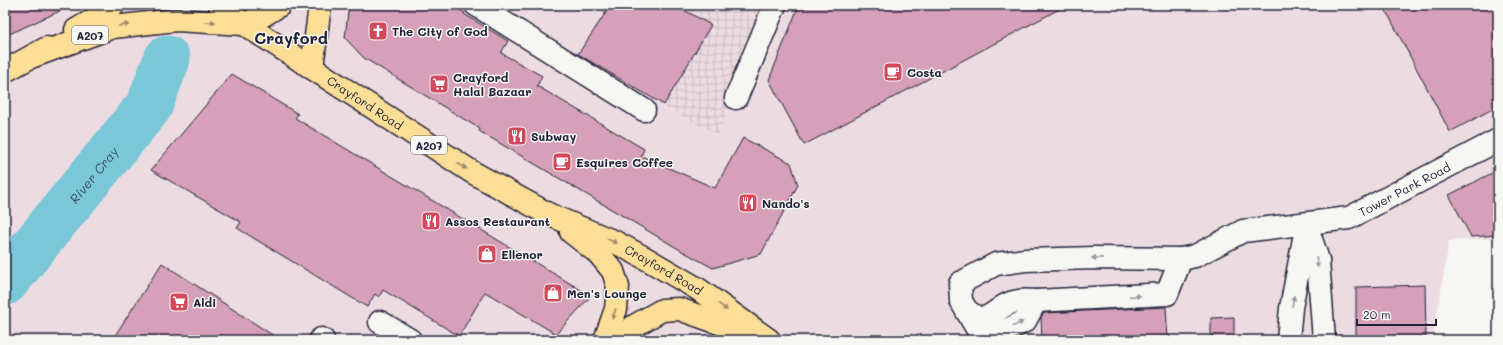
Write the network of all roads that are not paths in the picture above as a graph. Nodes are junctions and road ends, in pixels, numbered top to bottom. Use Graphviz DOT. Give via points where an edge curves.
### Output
graph roads {
  1 [pos="113,5"];
  2 [pos="220,5"];
  3 [pos="280,5"];
  4 [pos="320,5"];
  5 [pos="476,5"];
  6 [pos="776,5"];
  7 [pos="244,24"];
  8 [pos="34,56"];
  9 [pos="312,68"];
  10 [pos="5,71"];
  11 [pos="736,98"];
  12 [pos="644,110"];
  13 [pos="1498,140"];
  14 [pos="550,215"];
  15 [pos="1306,224"];
  16 [pos="1173,258"];
  17 [pos="380,322"];
  18 [pos="410,340"];
  19 [pos="605,340"];
  20 [pos="620,340"];
  21 [pos="768,340"];
  22 [pos="1288,340"];
  23 [pos="1324,340"];
  1 -- 8 [label="main road, A207" via="106,12"];
  2 -- 7 [label="main road, Crayford Road"];
  3 -- 7 [label="main road" via="264,16"];
  4 -- 9 [label="main road"];
  5 -- 12 [label="lane"];
  6 -- 11 [label="lane"];
  8 -- 7 [label="main road, A207, one-way" via="113,27 176,20"];
  7 -- 9 [label="main road, Crayford Road / A207"];
  8 -- 10 [label="main road, A207"];
  9 -- 14 [label="main road, Crayford Road / A207, one-way" via="472,172"];
  13 -- 15 [label="lane, Tower Park Road" via="1349,218"];
  14 -- 19 [label="main road, Crayford Road / A207, one-way" via="599,254 613,271 618,287 616,309"];
  14 -- 21 [label="main road, Crayford Road / A207, one-way" via="615,242 698,289"];
  15 -- 16 [label="lane, Tower Park Road" via="1243,231 1195,256"];
  22 -- 15 [label="lane, one-way"];
  15 -- 23 [label="lane, one-way" via="1318,260"];
  16 -- 16 [label="lane, Tower Park Road, one-way" via="1025,260 996,264 963,281 961,300 967,311 979,319 990,317 1005,306 1020,300 1167,294"];
  17 -- 18 [label="lane"];
  20 -- 21 [label="main road, Crayford Road / A207" via="634,326 662,310 679,309"];
}
